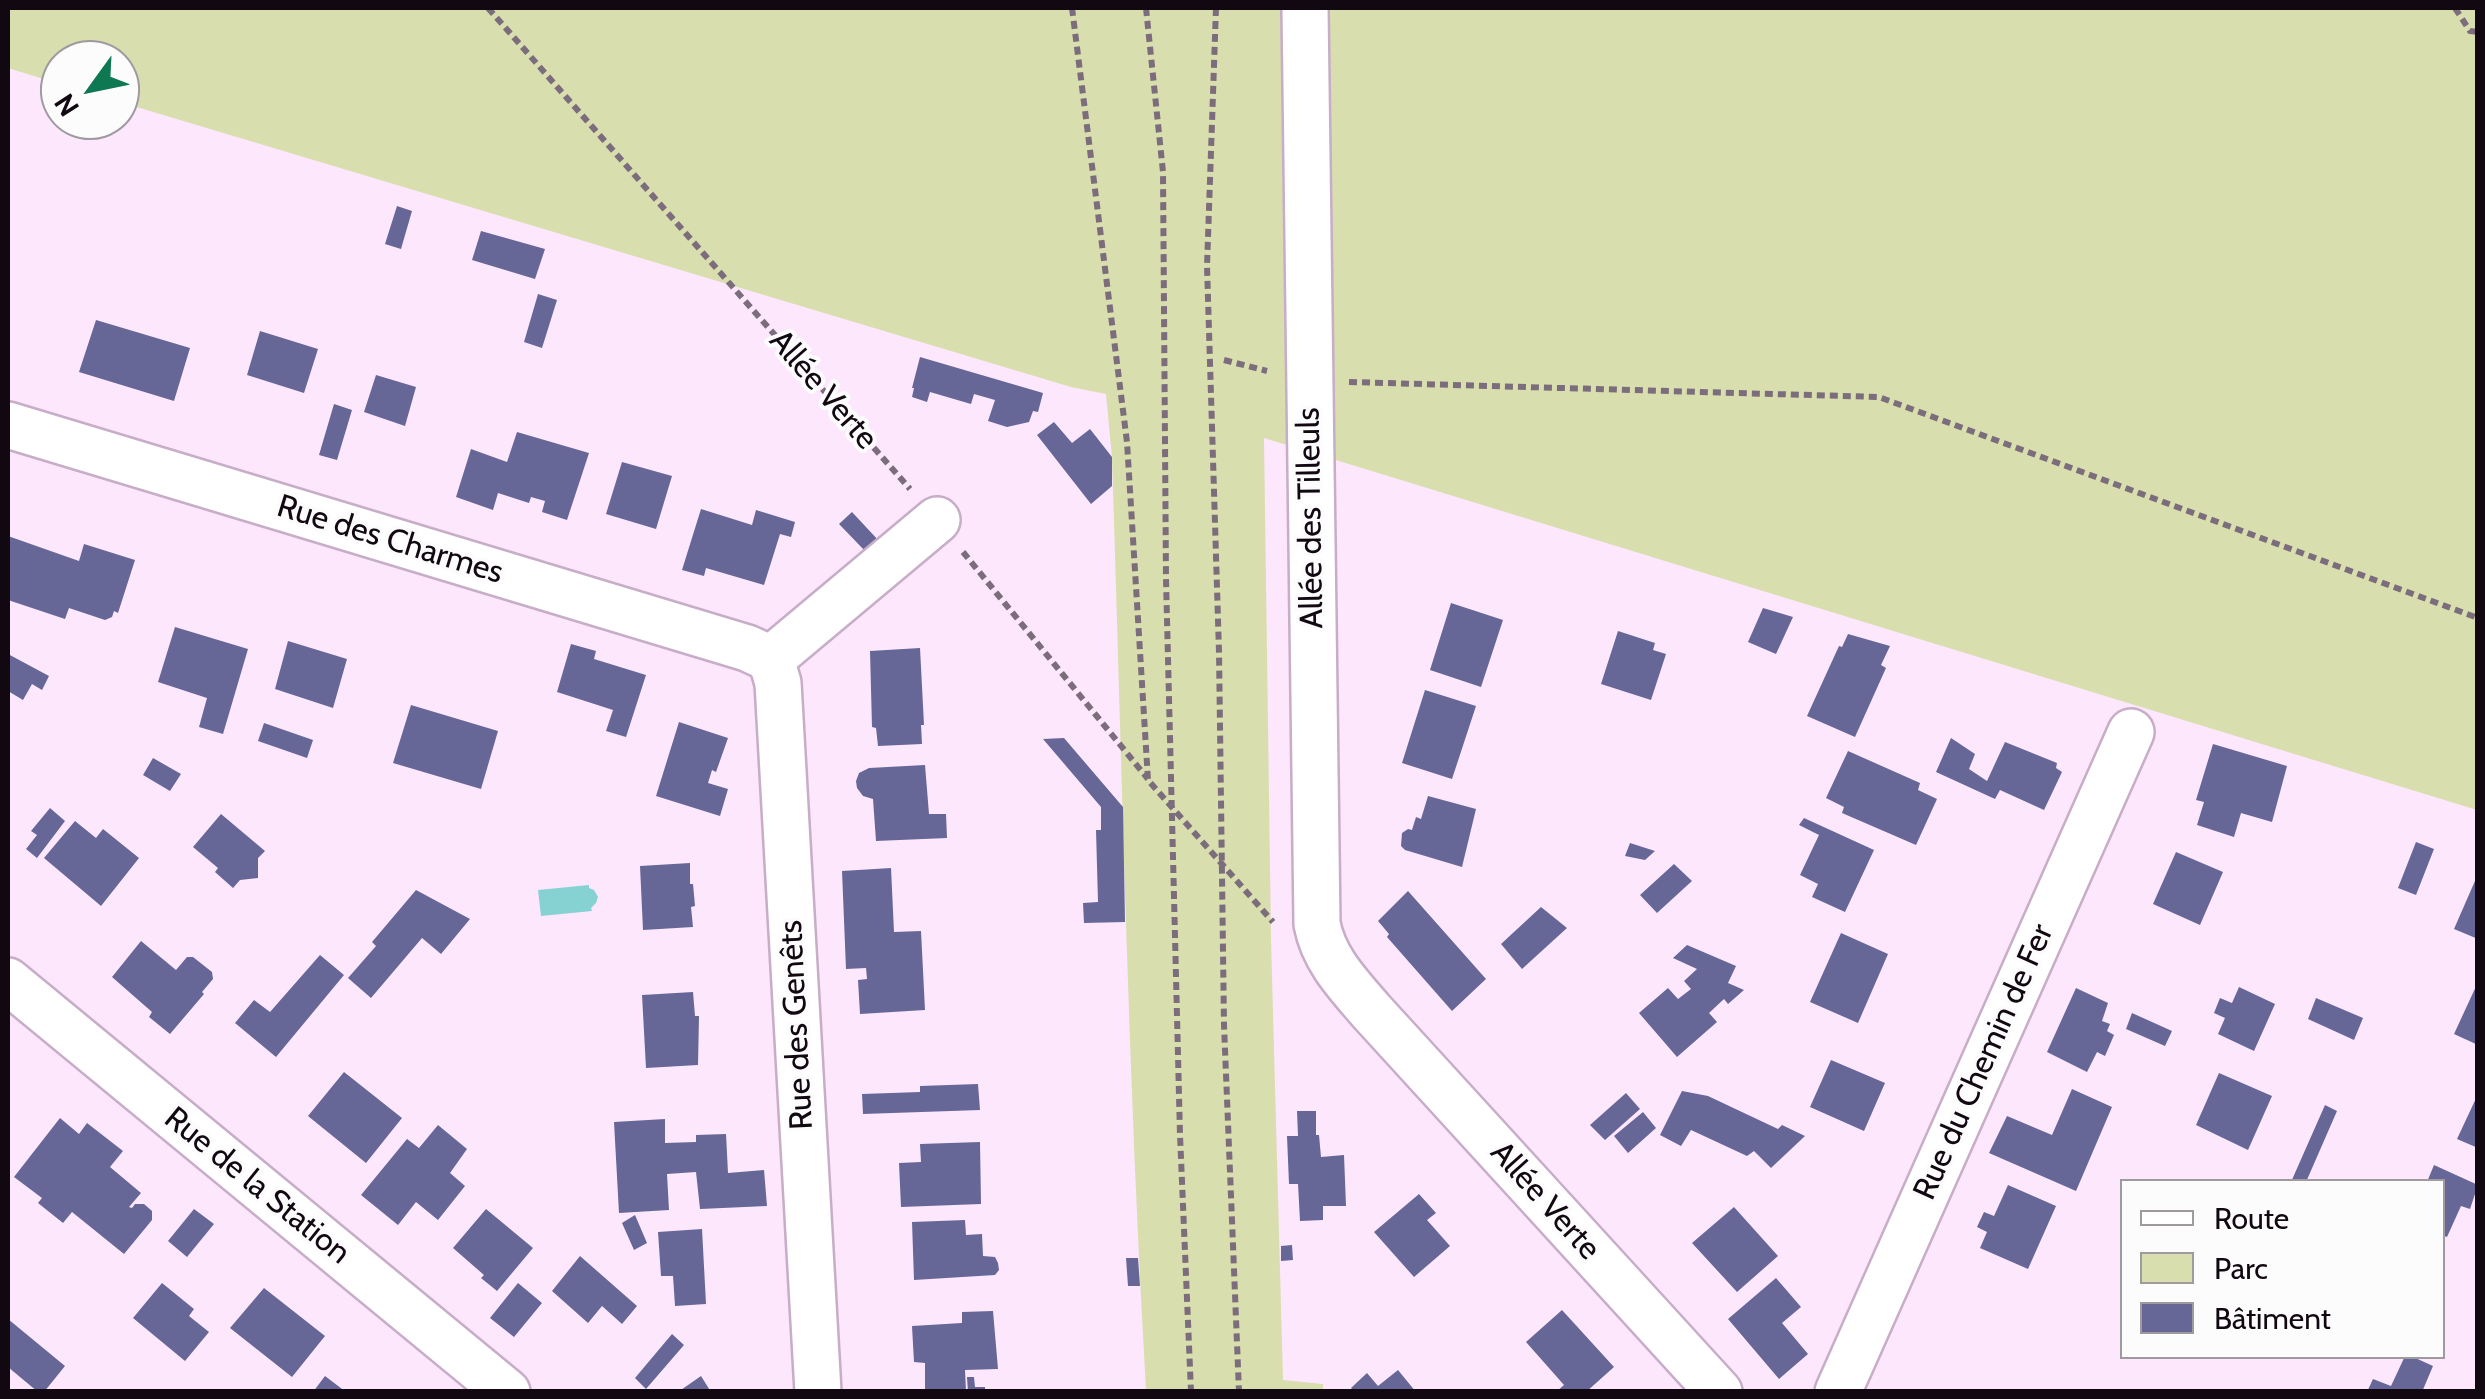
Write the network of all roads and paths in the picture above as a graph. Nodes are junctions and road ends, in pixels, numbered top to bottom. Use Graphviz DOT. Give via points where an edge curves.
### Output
graph roads {
  1 [pos="488,8"];
  2 [pos="1072,8"];
  3 [pos="1146,8"];
  4 [pos="1216,8"];
  5 [pos="1305,8"];
  6 [pos="2455,8"];
  7 [pos="2478,32"];
  8 [pos="1224,360"];
  9 [pos="1310,381"];
  10 [pos="8,425"];
  11 [pos="937,520"];
  12 [pos="2478,618"];
  13 [pos="771,658"];
  14 [pos="2131,732"];
  15 [pos="1148,780"];
  16 [pos="1171,804"];
  17 [pos="1222,866"];
  18 [pos="1324,948"];
  19 [pos="8,981"];
  20 [pos="1370,1011"];
  21 [pos="508,1392"];
  22 [pos="818,1392"];
  23 [pos="1191,1392"];
  24 [pos="1239,1392"];
  25 [pos="1718,1392"];
  26 [pos="1838,1392"];
  1 -- 11 [label="path, Allée Verte"];
  2 -- 15 [label="path" via="1128,442"];
  3 -- 16 [label="path" via="1163,172"];
  4 -- 17 [label="path" via="1207,266"];
  5 -- 9 [label="street, Allée des Tilleuls"];
  6 -- 7 [label="path" via="2470,31"];
  8 -- 9 [label="path"];
  9 -- 12 [label="path" via="1879,396"];
  9 -- 18 [label="street, Allée des Tilleuls" via="1316,924"];
  10 -- 13 [label="street, Rue des Charmes"];
  11 -- 13 [label="street"];
  11 -- 15 [label="path, Allée Verte"];
  13 -- 22 [label="street, Rue des Genêts" via="778,683"];
  14 -- 26 [label="street, Rue du Chemin de Fer"];
  15 -- 16 [label="path, Allée Verte"];
  16 -- 17 [label="path, Allée Verte"];
  16 -- 23 [label="path"];
  17 -- 18 [label="path, Allée Verte" via="1296,947"];
  17 -- 24 [label="path"];
  18 -- 20 [label="street, Allée des Tilleuls"];
  19 -- 21 [label="street, Rue de la Station"];
  20 -- 25 [label="street, Allée Verte"];
}
